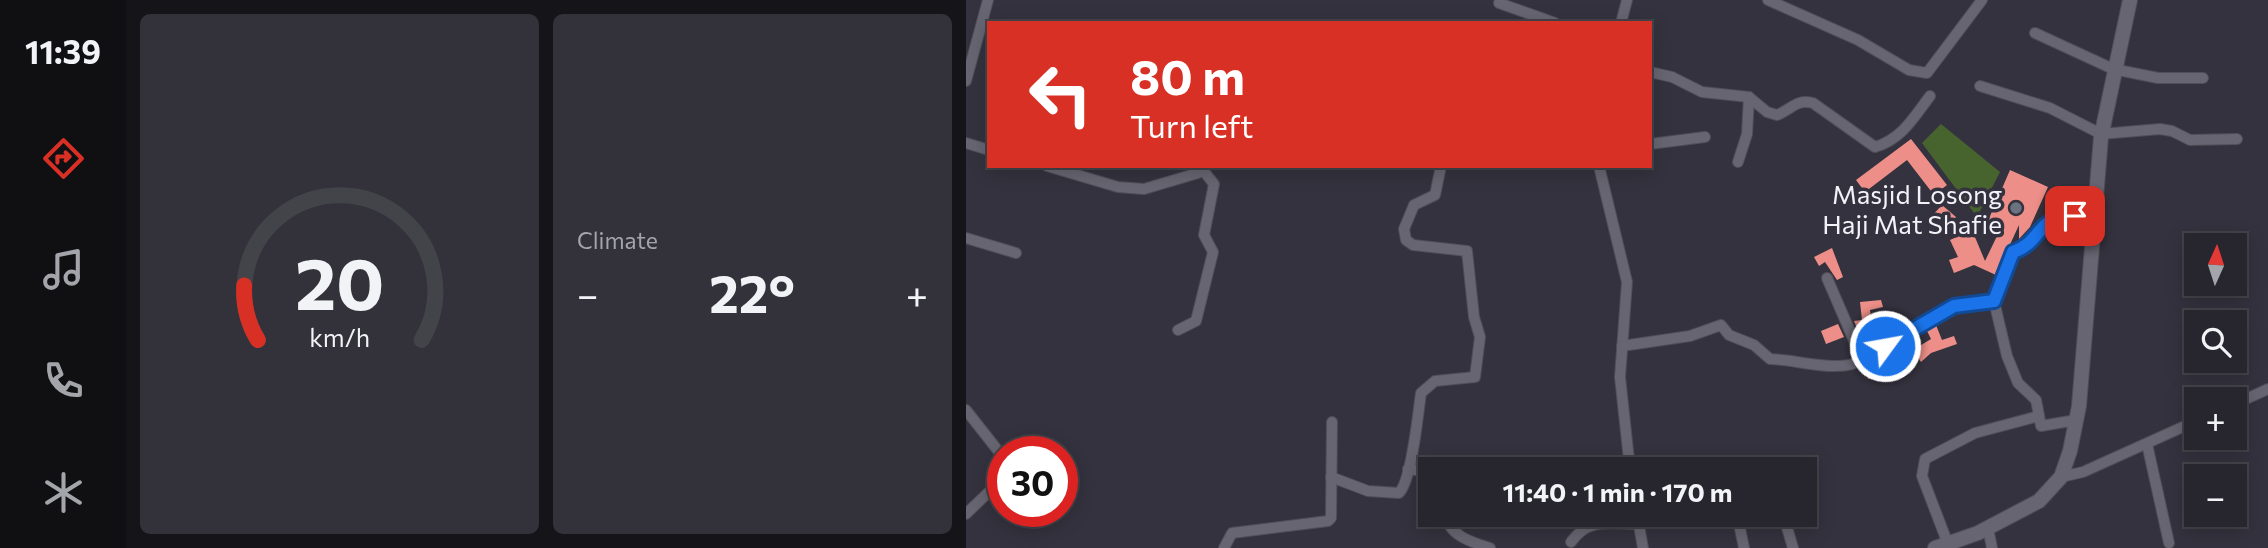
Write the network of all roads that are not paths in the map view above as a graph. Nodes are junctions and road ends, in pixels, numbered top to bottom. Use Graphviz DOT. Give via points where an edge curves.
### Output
graph roads {
  1 [pos="988,0"];
  2 [pos="1627,0"];
  3 [pos="1768,0"];
  4 [pos="1982,0"];
  5 [pos="2130,0"];
  6 [pos="1499,3"];
  7 [pos="1549,21"];
  8 [pos="1622,21"];
  9 [pos="2035,33"];
  10 [pos="2113,69"];
  11 [pos="1652,72"];
  12 [pos="2203,78"];
  13 [pos="966,81"];
  14 [pos="1980,86"];
  15 [pos="1930,96"];
  16 [pos="1749,97"];
  17 [pos="2101,134"];
  18 [pos="1705,137"];
  19 [pos="2237,139"];
  20 [pos="966,143"];
  21 [pos="1652,144"];
  22 [pos="987,148"];
  23 [pos="1738,162"];
  24 [pos="1054,168"];
  25 [pos="1203,168"];
  26 [pos="1441,168"];
  27 [pos="1599,168"];
  28 [pos="2094,217"];
  29 [pos="966,238"];
  30 [pos="1016,253"];
  31 [pos="1827,278"];
  32 [pos="1994,301"];
  33 [pos="1178,330"];
  34 [pos="1622,346"];
  35 [pos="1862,359"];
  36 [pos="2268,389"];
  37 [pos="2247,399"];
  38 [pos="966,410"];
  39 [pos="2039,416"];
  40 [pos="2076,420"];
  41 [pos="1332,422"];
  42 [pos="2184,427"];
  43 [pos="987,437"];
  44 [pos="2147,444"];
  45 [pos="1629,457"];
  46 [pos="1408,469"];
  47 [pos="1418,470"];
  48 [pos="1331,477"];
  49 [pos="2061,477"];
  50 [pos="987,494"];
  51 [pos="966,514"];
  52 [pos="1451,527"];
  53 [pos="1586,527"];
  54 [pos="1639,527"];
  55 [pos="1740,527"];
  56 [pos="1787,527"];
  57 [pos="1988,528"];
  58 [pos="1571,542"];
  59 [pos="2169,543"];
  60 [pos="1941,546"];
  61 [pos="1224,548"];
  62 [pos="1490,548"];
  63 [pos="1643,548"];
  64 [pos="1744,548"];
  65 [pos="1793,548"];
  66 [pos="1992,548"];
  1 -- 13 [label="street"];
  2 -- 8 [label="street"];
  3 -- 4 [label="street" via="1858,40 1909,70 1927,73"];
  5 -- 10 [label="street"];
  6 -- 7 [label="street"];
  9 -- 10 [label="street"];
  10 -- 12 [label="street" via="2158,78"];
  10 -- 17 [label="street"];
  11 -- 16 [label="street" via="1702,92"];
  14 -- 17 [label="street" via="2050,108"];
  15 -- 16 [label="street" via="1903,132 1891,142 1875,146 1813,103 1794,103 1777,115"];
  16 -- 23 [label="street" via="1747,134"];
  17 -- 19 [label="street" via="2160,129 2190,140"];
  17 -- 28 [label="street"];
  18 -- 21 [label="street"];
  20 -- 22 [label="street"];
  24 -- 25 [label="street" via="1118,187 1144,189"];
  25 -- 33 [label="street" via="1214,184 1204,240 1213,252 1196,321"];
  26 -- 46 [label="street" via="1435,195 1414,205 1404,229 1406,240 1429,249 1467,251 1480,357 1472,379 1427,385"];
  27 -- 34 [label="street" via="1627,282"];
  28 -- 32 [label="street" via="2056,216 2039,230 2026,247 2013,252"];
  28 -- 40 [label="street"];
  29 -- 30 [label="street"];
  31 -- 35 [label="street"];
  32 -- 35 [label="street" via="1954,306"];
  32 -- 39 [label="street" via="2007,355 2018,383 2036,400"];
  34 -- 35 [label="street" via="1690,336 1721,325 1770,359 1840,368"];
  34 -- 45 [label="street" via="1620,377"];
  36 -- 37 [label="street"];
  38 -- 43 [label="street"];
  39 -- 40 [label="street" via="2041,426"];
  39 -- 60 [label="street" via="1960,439 1925,459 1922,476"];
  40 -- 49 [label="street"];
  41 -- 48 [label="street"];
  42 -- 44 [label="street"];
  44 -- 49 [label="street"];
  44 -- 59 [label="street"];
  46 -- 47 [label="street"];
  46 -- 48 [label="street" via="1399,493 1385,494"];
  48 -- 61 [label="street" via="1328,521 1233,533"];
  49 -- 57 [label="street" via="2039,500"];
  50 -- 51 [label="street"];
  52 -- 62 [label="street"];
  53 -- 58 [label="street"];
  54 -- 63 [label="street"];
  55 -- 64 [label="street"];
  56 -- 65 [label="street"];
  57 -- 60 [label="street"];
  57 -- 66 [label="street"];
}
